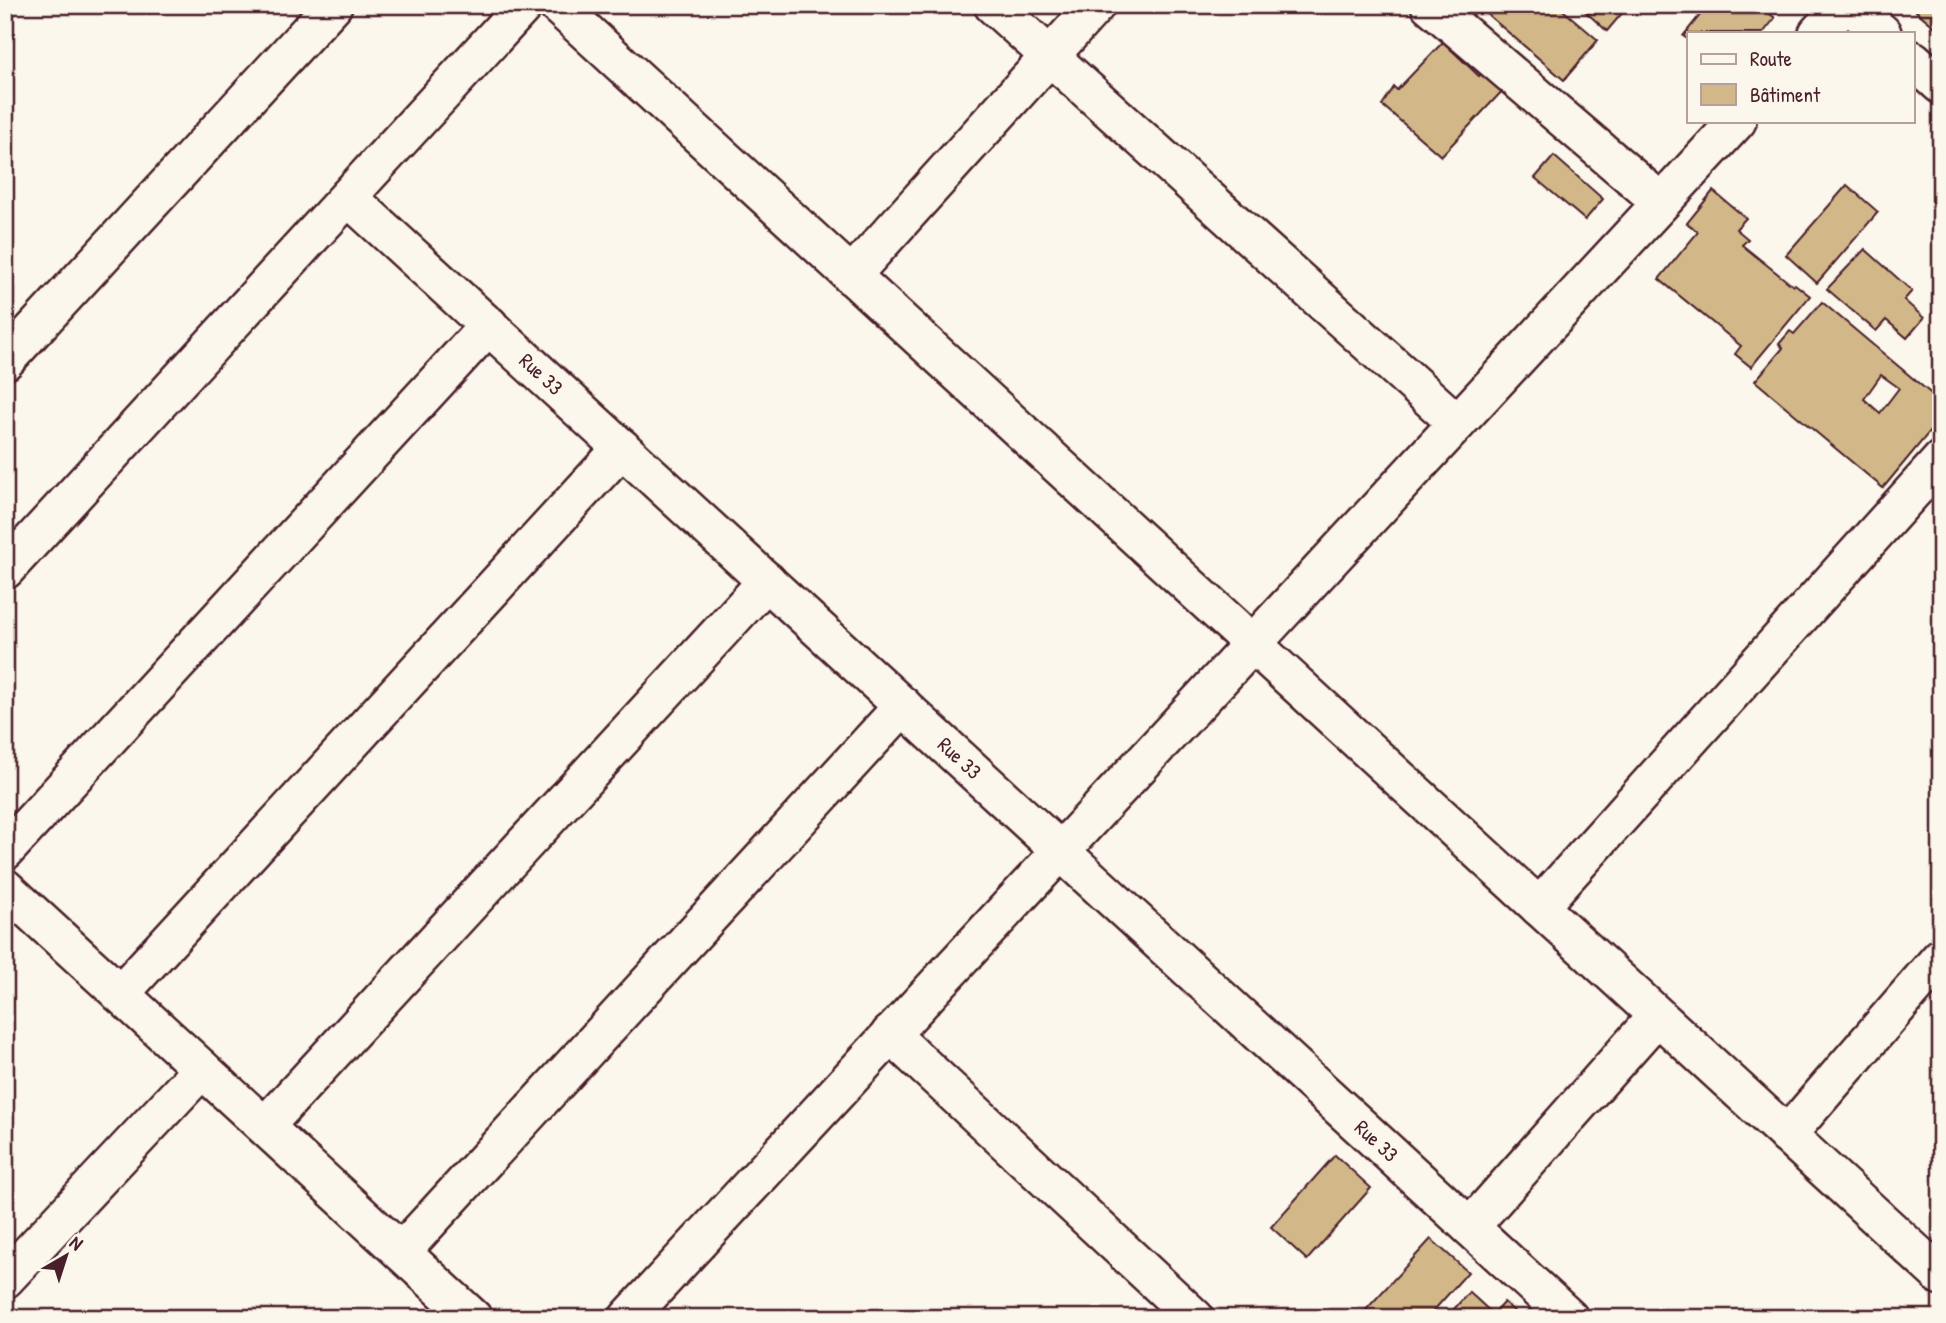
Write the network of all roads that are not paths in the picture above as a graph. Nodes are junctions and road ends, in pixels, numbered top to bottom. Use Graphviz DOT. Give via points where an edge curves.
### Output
graph roads {
  1 [pos="333,5"];
  2 [pos="524,5"];
  3 [pos="557,5"];
  4 [pos="993,5"];
  5 [pos="1096,5"];
  6 [pos="1430,5"];
  7 [pos="1844,5"];
  8 [pos="1850,5"];
  9 [pos="1819,32"];
  10 [pos="1881,32"];
  11 [pos="1050,56"];
  12 [pos="1914,61"];
  13 [pos="1941,85"];
  14 [pos="1736,122"];
  15 [pos="348,197"];
  16 [pos="1661,202"];
  17 [pos="851,276"];
  18 [pos="488,326"];
  19 [pos="5,361"];
  20 [pos="1457,422"];
  21 [pos="622,448"];
  22 [pos="1941,460"];
  23 [pos="5,570"];
  24 [pos="767,581"];
  25 [pos="1252,644"];
  26 [pos="903,706"];
  27 [pos="1060,850"];
  28 [pos="5,851"];
  29 [pos="5,888"];
  30 [pos="1539,907"];
  31 [pos="1941,957"];
  32 [pos="120,994"];
  33 [pos="1657,1016"];
  34 [pos="890,1034"];
  35 [pos="202,1069"];
  36 [pos="265,1126"];
  37 [pos="1787,1135"];
  38 [pos="1470,1227"];
  39 [pos="401,1252"];
  40 [pos="1941,1276"];
  41 [pos="5,1279"];
  42 [pos="473,1318"];
  43 [pos="628,1318"];
  44 [pos="1195,1318"];
  45 [pos="1569,1318"];
  1 -- 19 [label="street"];
  2 -- 15 [label="street"];
  3 -- 17 [label="street"];
  4 -- 11 [label="street"];
  5 -- 11 [label="street"];
  6 -- 16 [label="street"];
  7 -- 9 [label="street"];
  8 -- 10 [label="street"];
  11 -- 17 [label="street"];
  11 -- 20 [label="street"];
  12 -- 13 [label="street"];
  14 -- 16 [label="street"];
  15 -- 18 [label="street, Rue 33"];
  15 -- 23 [label="street"];
  16 -- 20 [label="street"];
  17 -- 25 [label="street"];
  18 -- 21 [label="street, Rue 33"];
  18 -- 28 [label="street"];
  20 -- 25 [label="street"];
  21 -- 24 [label="street, Rue 33"];
  21 -- 32 [label="street"];
  22 -- 30 [label="street"];
  24 -- 26 [label="street, Rue 33"];
  24 -- 36 [label="street"];
  25 -- 27 [label="street"];
  25 -- 30 [label="street"];
  26 -- 27 [label="street, Rue 33"];
  26 -- 39 [label="street"];
  27 -- 34 [label="street"];
  27 -- 38 [label="street, Rue 33"];
  29 -- 32 [label="street"];
  30 -- 33 [label="street"];
  31 -- 37 [label="street"];
  32 -- 35 [label="street"];
  33 -- 37 [label="street"];
  33 -- 38 [label="street"];
  34 -- 43 [label="street"];
  34 -- 44 [label="street"];
  35 -- 36 [label="street"];
  35 -- 41 [label="street"];
  36 -- 39 [label="street"];
  37 -- 40 [label="street"];
  38 -- 45 [label="street, Rue 33"];
  39 -- 42 [label="street"];
}
